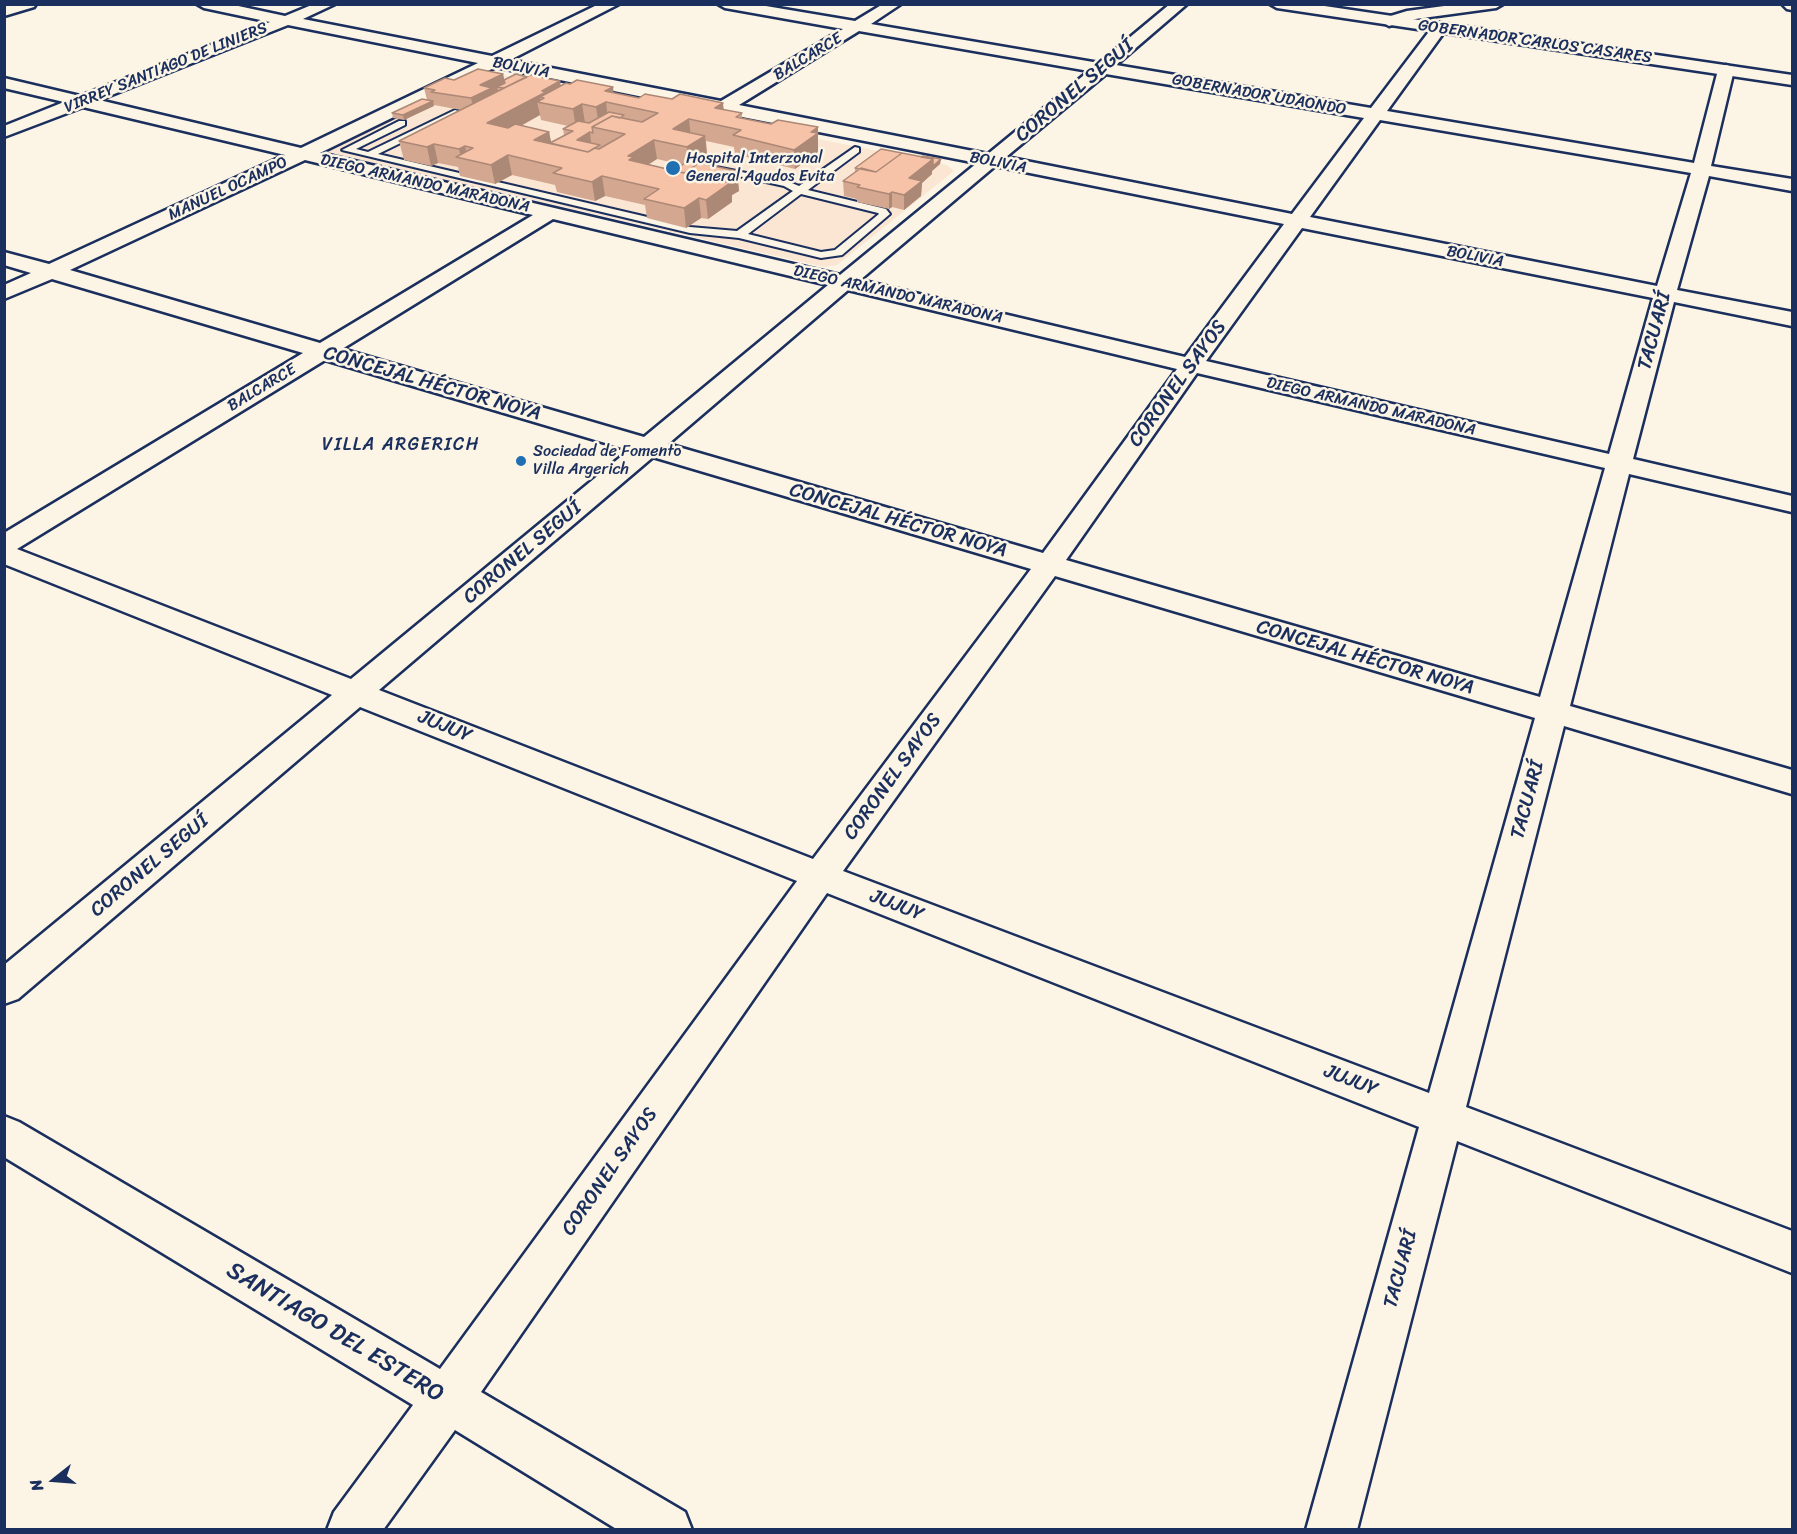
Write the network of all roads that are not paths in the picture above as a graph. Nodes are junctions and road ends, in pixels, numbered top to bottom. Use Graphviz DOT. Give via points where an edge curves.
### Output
graph roads {
  1 [pos="29,4"];
  2 [pos="204,4"];
  3 [pos="328,4"];
  4 [pos="612,4"];
  5 [pos="725,4"];
  6 [pos="894,4"];
  7 [pos="1180,4"];
  8 [pos="1277,4"];
  9 [pos="1496,4"];
  10 [pos="4,12"];
  11 [pos="287,21"];
  12 [pos="1389,21"];
  13 [pos="858,27"];
  14 [pos="1439,28"];
  15 [pos="493,62"];
  16 [pos="1102,68"];
  17 [pos="1726,70"];
  18 [pos="1792,80"];
  19 [pos="4,83"];
  20 [pos="82,102"];
  21 [pos="722,108"];
  22 [pos="1375,114"];
  23 [pos="402,123"];
  24 [pos="363,126"];
  25 [pos="454,126"];
  26 [pos="387,130"];
  27 [pos="4,132"];
  28 [pos="410,135"];
  29 [pos="428,140"];
  30 [pos="408,150"];
  31 [pos="855,150"];
  32 [pos="302,155"];
  33 [pos="369,155"];
  34 [pos="388,160"];
  35 [pos="991,161"];
  36 [pos="715,168"];
  37 [pos="1701,170"];
  38 [pos="453,174"];
  39 [pos="434,185"];
  40 [pos="1792,185"];
  41 [pos="799,189"];
  42 [pos="550,213"];
  43 [pos="1298,222"];
  44 [pos="703,232"];
  45 [pos="738,235"];
  46 [pos="860,236"];
  47 [pos="891,243"];
  48 [pos="686,244"];
  49 [pos="4,258"];
  50 [pos="49,272"];
  51 [pos="844,283"];
  52 [pos="4,293"];
  53 [pos="1665,294"];
  54 [pos="1792,319"];
  55 [pos="322,352"];
  56 [pos="1191,365"];
  57 [pos="649,448"];
  58 [pos="1619,465"];
  59 [pos="1792,504"];
  60 [pos="4,545"];
  61 [pos="4,554"];
  62 [pos="1048,565"];
  63 [pos="357,692"];
  64 [pos="1552,713"];
  65 [pos="1792,782"];
  66 [pos="820,876"];
  67 [pos="4,988"];
  68 [pos="1442,1116"];
  69 [pos="4,1135"];
  70 [pos="1792,1252"];
  71 [pos="447,1400"];
  72 [pos="352,1530"];
  73 [pos="667,1530"];
  74 [pos="1331,1530"];
  1 -- 10 [label="street"];
  2 -- 11 [label="street, BOLIVIA"];
  3 -- 11 [label="street, VIRREY SANTIAGO DE LINIERS"];
  4 -- 15 [label="street, MANUEL OCAMPO"];
  5 -- 13 [label="street, GOBERNADOR UDAONDO"];
  6 -- 13 [label="street, BALCARCE"];
  7 -- 16 [label="street, CORONEL SEGUÍ"];
  8 -- 12 [label="street, GOBERNADOR CARLOS CASARES"];
  9 -- 12 [label="street"];
  11 -- 15 [label="street, BOLIVIA"];
  11 -- 20 [label="street, VIRREY SANTIAGO DE LINIERS"];
  12 -- 14 [label="street, GOBERNADOR CARLOS CASARES"];
  13 -- 16 [label="street, GOBERNADOR UDAONDO"];
  13 -- 21 [label="street, BALCARCE"];
  14 -- 17 [label="street, GOBERNADOR CARLOS CASARES"];
  14 -- 22 [label="street, CORONEL SAYOS"];
  15 -- 21 [label="street, BOLIVIA" via="651,98"];
  15 -- 24 [label="street, MANUEL OCAMPO"];
  16 -- 22 [label="street, GOBERNADOR UDAONDO"];
  16 -- 35 [label="street, CORONEL SEGUÍ"];
  17 -- 18 [label="street, GOBERNADOR CARLOS CASARES"];
  17 -- 37 [label="street, TACUARÍ"];
  19 -- 20 [label="street, DIEGO ARMANDO MARADONA"];
  20 -- 27 [label="street, VIRREY SANTIAGO DE LINIERS"];
  20 -- 32 [label="street, DIEGO ARMANDO MARADONA"];
  21 -- 35 [label="street, BOLIVIA"];
  22 -- 37 [label="street, GOBERNADOR UDAONDO"];
  22 -- 43 [label="street, CORONEL SAYOS"];
  23 -- 26 [label="lane"];
  24 -- 26 [label="lane"];
  24 -- 32 [label="street, MANUEL OCAMPO"];
  25 -- 28 [label="lane" via="472,117 454,113"];
  26 -- 28 [label="lane"];
  26 -- 33 [label="lane" via="347,150"];
  28 -- 29 [label="lane"];
  28 -- 33 [label="lane"];
  30 -- 34 [label="lane"];
  31 -- 41 [label="lane"];
  32 -- 39 [label="street, DIEGO ARMANDO MARADONA"];
  32 -- 50 [label="street, MANUEL OCAMPO"];
  33 -- 34 [label="lane"];
  34 -- 38 [label="lane"];
  35 -- 43 [label="street, BOLIVIA"];
  35 -- 47 [label="street, CORONEL SEGUÍ"];
  36 -- 41 [label="lane"];
  37 -- 40 [label="street, GOBERNADOR UDAONDO"];
  37 -- 53 [label="street, TACUARÍ"];
  38 -- 39 [label="lane"];
  38 -- 44 [label="lane"];
  39 -- 42 [label="street, DIEGO ARMANDO MARADONA"];
  41 -- 45 [label="lane"];
  41 -- 46 [label="lane" via="884,213"];
  42 -- 48 [label="street, DIEGO ARMANDO MARADONA"];
  42 -- 55 [label="street, BALCARCE"];
  43 -- 53 [label="street, BOLIVIA"];
  43 -- 56 [label="street, CORONEL SAYOS"];
  44 -- 45 [label="lane"];
  44 -- 48 [label="lane"];
  45 -- 46 [label="lane" via="827,255 838,253"];
  46 -- 47 [label="lane"];
  47 -- 51 [label="street, CORONEL SEGUÍ"];
  48 -- 51 [label="street, DIEGO ARMANDO MARADONA"];
  49 -- 50 [label="street, CONCEJAL HÉCTOR NOYA"];
  50 -- 52 [label="street, MANUEL OCAMPO"];
  50 -- 55 [label="street, CONCEJAL HÉCTOR NOYA"];
  51 -- 56 [label="street, DIEGO ARMANDO MARADONA"];
  51 -- 57 [label="street, CORONEL SEGUÍ"];
  53 -- 54 [label="street, BOLIVIA"];
  53 -- 58 [label="street, TACUARÍ"];
  55 -- 57 [label="street, CONCEJAL HÉCTOR NOYA"];
  55 -- 60 [label="street, BALCARCE"];
  56 -- 58 [label="street, DIEGO ARMANDO MARADONA"];
  56 -- 62 [label="street, CORONEL SAYOS"];
  57 -- 62 [label="street, CONCEJAL HÉCTOR NOYA"];
  57 -- 63 [label="street, CORONEL SEGUÍ"];
  58 -- 59 [label="street, DIEGO ARMANDO MARADONA"];
  58 -- 64 [label="street, TACUARÍ"];
  61 -- 63 [label="street, JUJUY"];
  62 -- 64 [label="street, CONCEJAL HÉCTOR NOYA"];
  62 -- 66 [label="street, CORONEL SAYOS"];
  63 -- 66 [label="street, JUJUY"];
  63 -- 67 [label="street, CORONEL SEGUÍ"];
  64 -- 65 [label="street, CONCEJAL HÉCTOR NOYA"];
  64 -- 68 [label="street, TACUARÍ"];
  66 -- 68 [label="street, JUJUY"];
  66 -- 71 [label="street, CORONEL SAYOS"];
  68 -- 70 [label="street, JUJUY"];
  68 -- 74 [label="street, TACUARÍ"];
  69 -- 71 [label="street, SANTIAGO DEL ESTERO"];
  71 -- 72 [label="street, CORONEL SAYOS"];
  71 -- 73 [label="street, SANTIAGO DEL ESTERO"];
}
